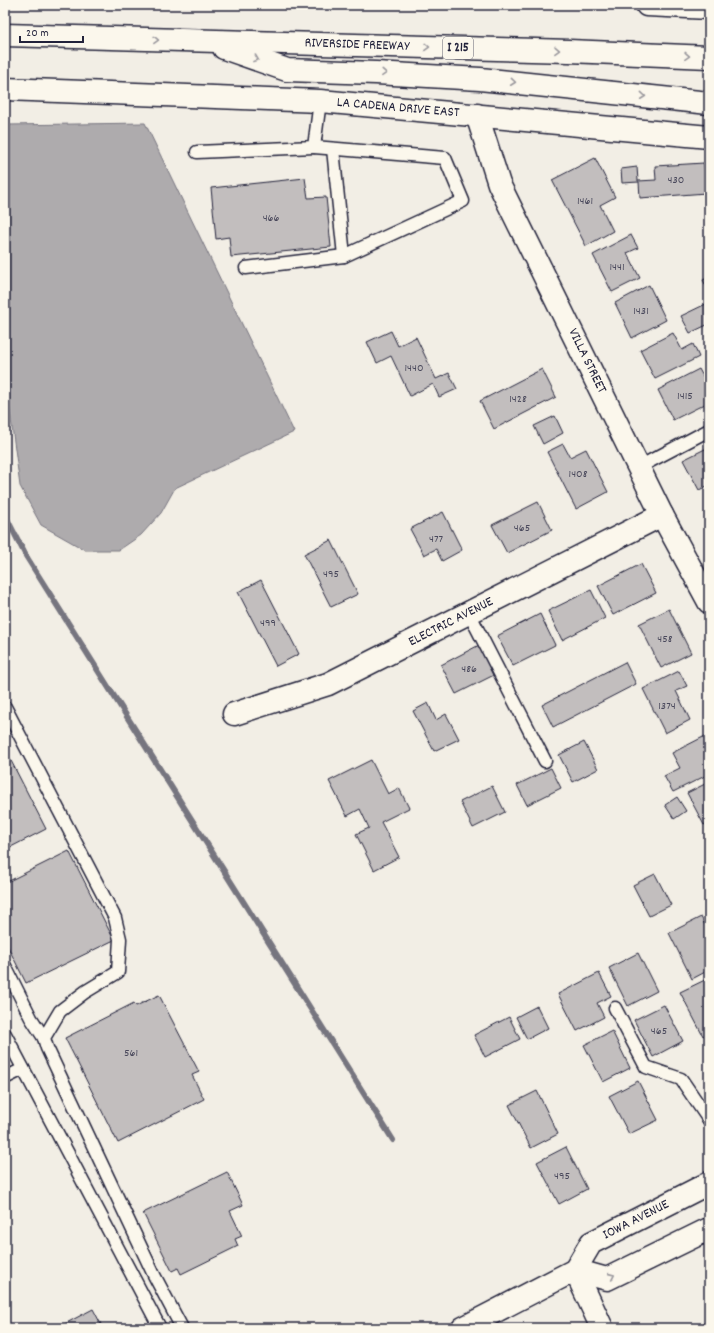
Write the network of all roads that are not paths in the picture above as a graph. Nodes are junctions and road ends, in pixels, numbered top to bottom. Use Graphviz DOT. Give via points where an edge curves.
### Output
graph roads {
  1 [pos="647,5"];
  2 [pos="709,8"];
  3 [pos="5,36"];
  4 [pos="206,41"];
  5 [pos="709,57"];
  6 [pos="5,89"];
  7 [pos="320,102"];
  8 [pos="709,103"];
  9 [pos="477,115"];
  10 [pos="709,137"];
  11 [pos="314,147"];
  12 [pos="333,148"];
  13 [pos="197,152"];
  14 [pos="344,256"];
  15 [pos="246,268"];
  16 [pos="709,430"];
  17 [pos="638,467"];
  18 [pos="662,515"];
  19 [pos="709,602"];
  20 [pos="469,613"];
  21 [pos="5,707"];
  22 [pos="234,714"];
  23 [pos="545,761"];
  24 [pos="5,966"];
  25 [pos="615,1008"];
  26 [pos="5,1034"];
  27 [pos="44,1038"];
  28 [pos="23,1069"];
  29 [pos="5,1078"];
  30 [pos="709,1120"];
  31 [pos="709,1183"];
  32 [pos="709,1229"];
  33 [pos="575,1270"];
  34 [pos="467,1326"];
  35 [pos="160,1328"];
  36 [pos="182,1328"];
  37 [pos="602,1328"];
  1 -- 2 [label="main road"];
  3 -- 4 [label="main road, RIVERSIDE FREEWAY / I 215, one-way"];
  4 -- 5 [label="main road, RIVERSIDE FREEWAY / I 215, one-way"];
  4 -- 8 [label="main road, one-way" via="287,70 480,79"];
  6 -- 7 [label="main road, LA CADENA DRIVE EAST"];
  7 -- 9 [label="main road, LA CADENA DRIVE EAST"];
  7 -- 11 [label="lane"];
  9 -- 10 [label="main road, LA CADENA DRIVE EAST"];
  9 -- 17 [label="main road, VILLA STREET" via="499,184"];
  11 -- 12 [label="lane"];
  11 -- 13 [label="lane"];
  12 -- 14 [label="lane"];
  12 -- 14 [label="lane" via="446,158 463,200"];
  14 -- 15 [label="lane"];
  16 -- 17 [label="lane"];
  17 -- 18 [label="main road, VILLA STREET"];
  18 -- 19 [label="main road, VILLA STREET"];
  18 -- 20 [label="main road, ELECTRIC AVENUE"];
  20 -- 22 [label="main road, ELECTRIC AVENUE" via="328,684"];
  20 -- 23 [label="lane"];
  21 -- 27 [label="lane" via="115,918 120,939 118,972 60,1011"];
  24 -- 27 [label="lane"];
  25 -- 30 [label="lane" via="646,1067 681,1079"];
  26 -- 28 [label="lane"];
  27 -- 36 [label="lane" via="154,1275"];
  28 -- 29 [label="lane"];
  28 -- 35 [label="lane"];
  31 -- 33 [label="main road, IOWA AVENUE" via="591,1243"];
  33 -- 32 [label="main road, one-way" via="607,1279"];
  33 -- 34 [label="main road"];
  33 -- 37 [label="main road"];
}
